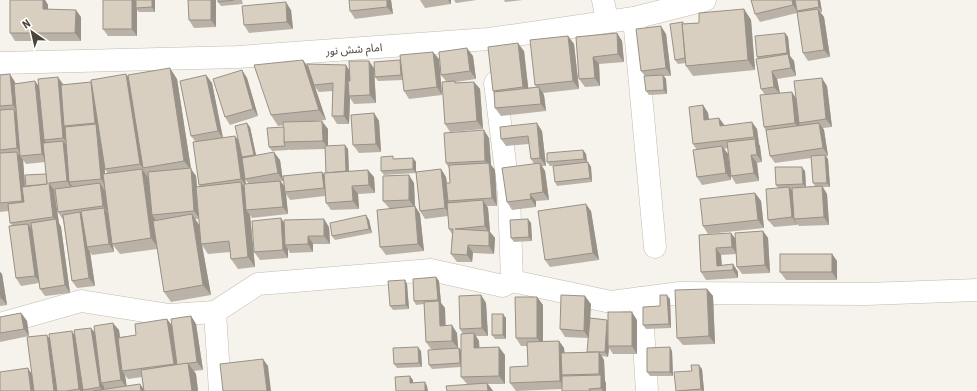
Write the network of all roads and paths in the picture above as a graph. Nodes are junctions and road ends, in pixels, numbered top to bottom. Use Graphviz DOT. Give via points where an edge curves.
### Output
graph roads {
  1 [pos="603,0"];
  2 [pos="705,0"];
  3 [pos="634,18"];
  4 [pos="607,21"];
  5 [pos="491,52"];
  6 [pos="0,63"];
  7 [pos="655,246"];
  8 [pos="512,281"];
  9 [pos="977,290"];
  10 [pos="641,298"];
  11 [pos="216,312"];
  12 [pos="0,324"];
  13 [pos="220,391"];
  14 [pos="647,391"];
  1 -- 4 [label="street"];
  2 -- 3 [label="street, امام شش نور"];
  3 -- 4 [label="street, امام شش نور"];
  3 -- 7 [label="street"];
  4 -- 5 [label="street, امام شش نور"];
  5 -- 6 [label="street, امام شش نور"];
  5 -- 8 [label="street" via="509,194"];
  8 -- 10 [label="street" via="612,302"];
  8 -- 11 [label="street" via="503,286 431,270 258,284"];
  9 -- 10 [label="street" via="867,294 680,293"];
  10 -- 14 [label="street"];
  11 -- 12 [label="street" via="169,315 81,301"];
  11 -- 13 [label="street"];
}
